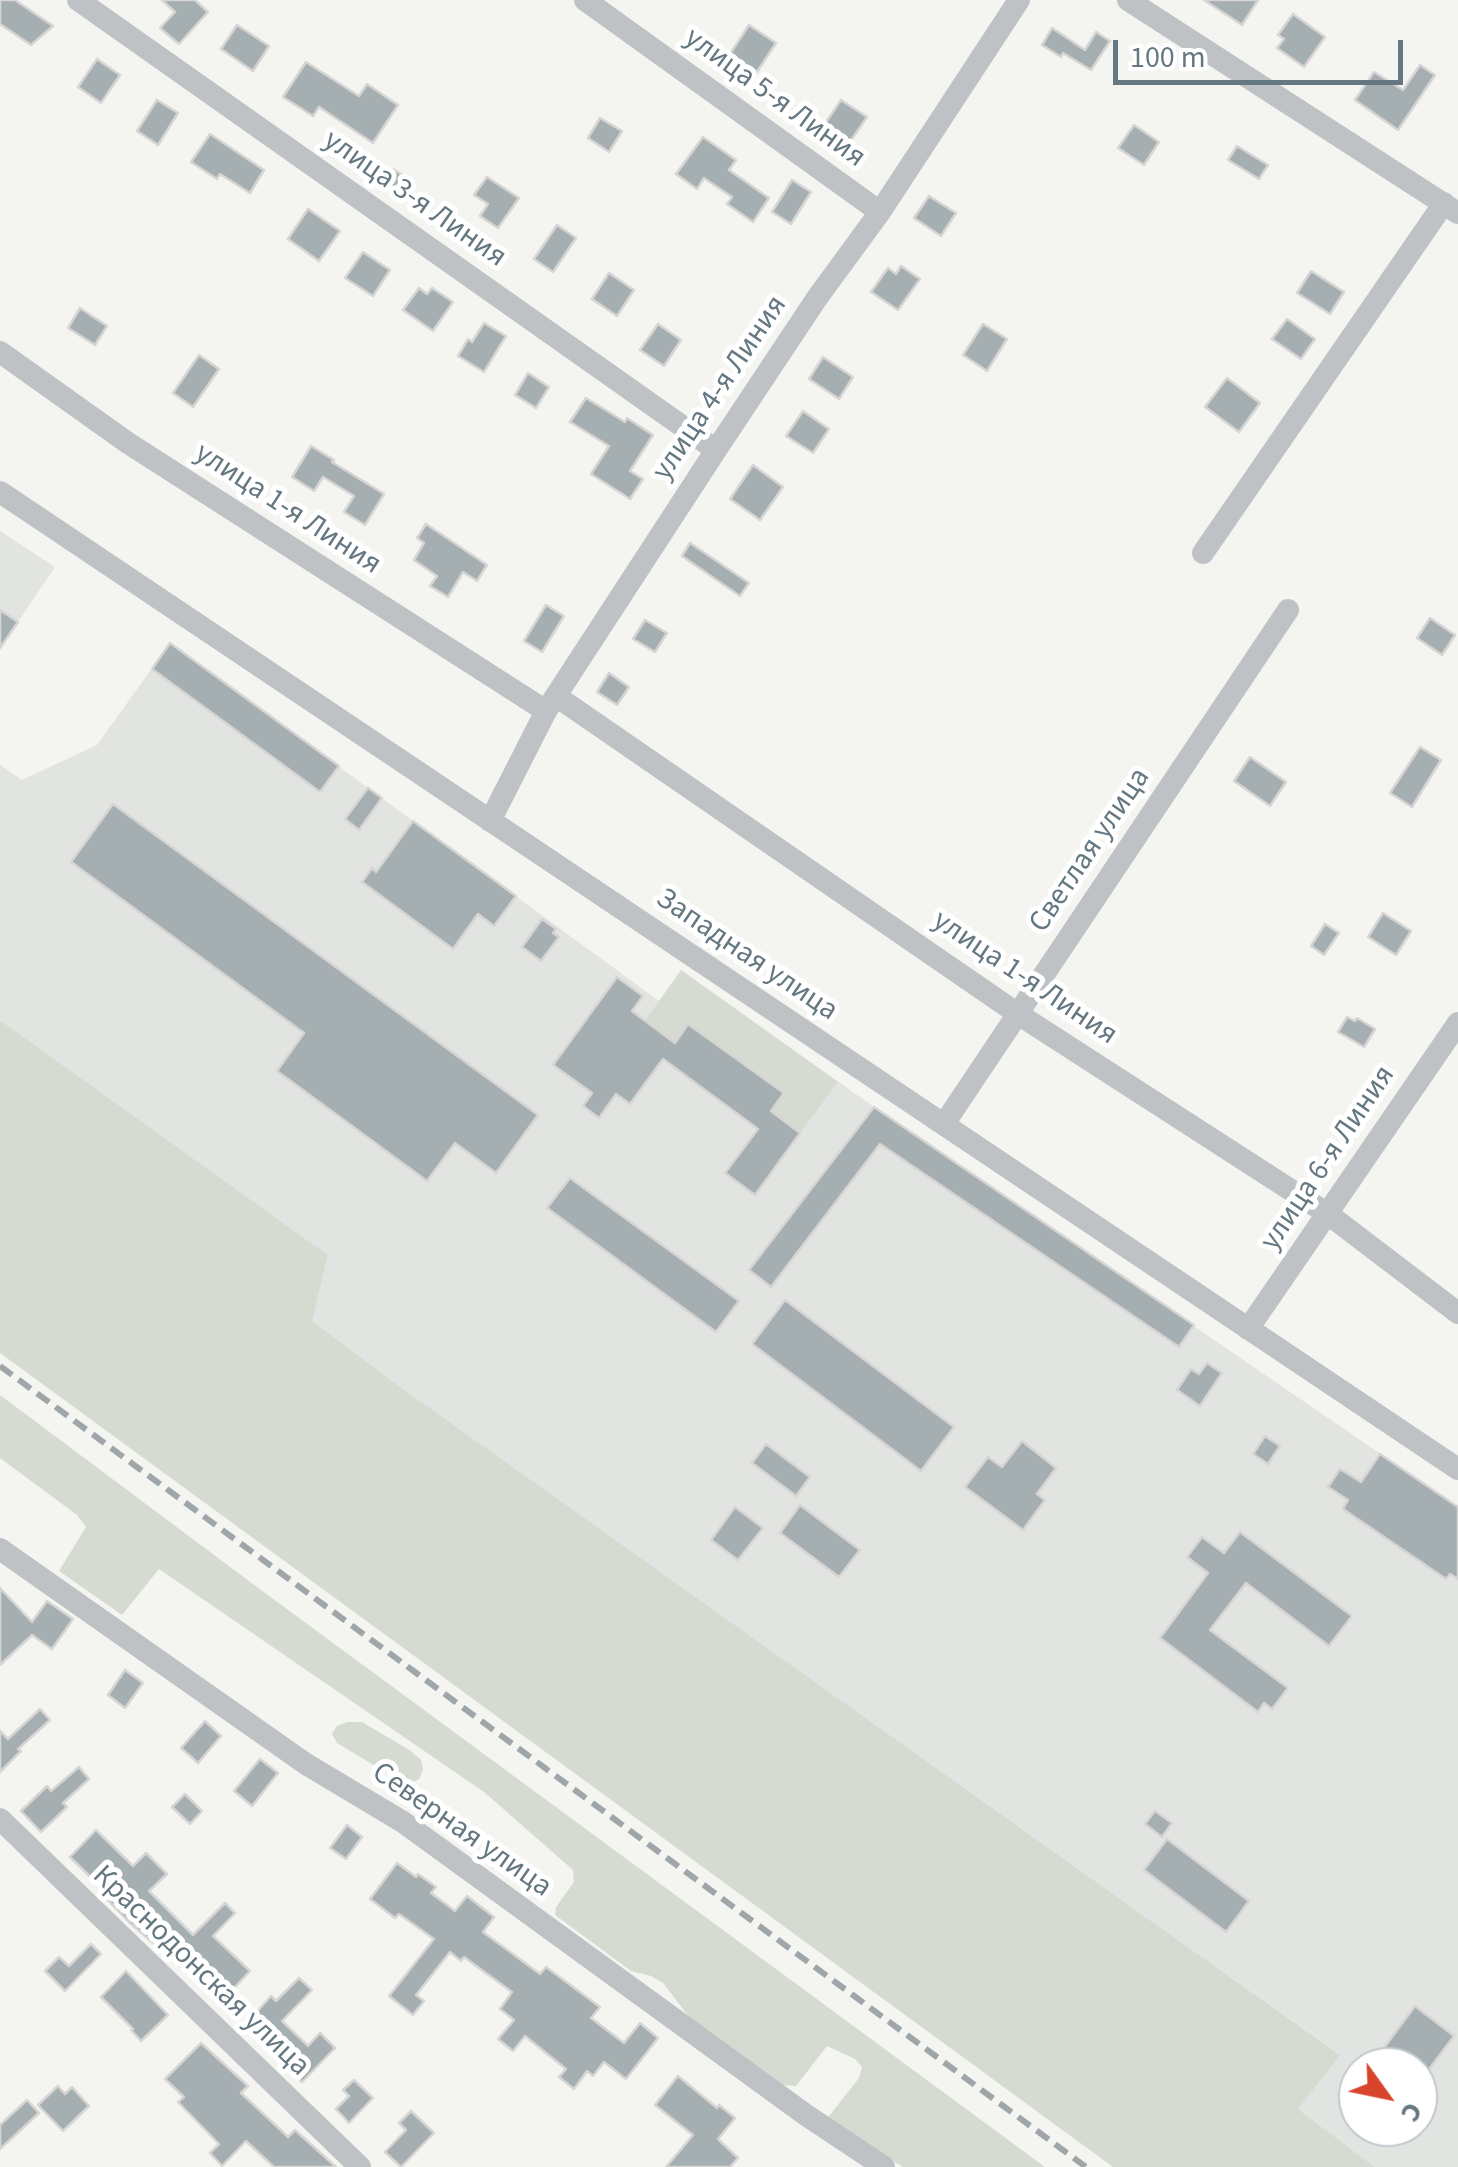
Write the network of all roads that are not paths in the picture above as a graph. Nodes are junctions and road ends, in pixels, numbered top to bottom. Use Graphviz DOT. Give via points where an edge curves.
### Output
graph roads {
  1 [pos="78,0"];
  2 [pos="584,0"];
  3 [pos="1019,0"];
  4 [pos="1128,0"];
  5 [pos="1451,208"];
  6 [pos="880,212"];
  7 [pos="0,352"];
  8 [pos="716,450"];
  9 [pos="0,492"];
  10 [pos="1204,554"];
  11 [pos="1288,610"];
  12 [pos="551,704"];
  13 [pos="490,821"];
  14 [pos="1018,1014"];
  15 [pos="1458,1024"];
  16 [pos="944,1124"];
  17 [pos="1328,1214"];
  18 [pos="1458,1313"];
  19 [pos="1248,1329"];
  20 [pos="1458,1469"];
  21 [pos="0,1548"];
  22 [pos="0,1819"];
  23 [pos="360,2167"];
  24 [pos="884,2167"];
  1 -- 8 [label="street, улица 3-я Линия"];
  2 -- 6 [label="street, улица 5-я Линия"];
  3 -- 6 [label="street, улица 4-я Линия"];
  4 -- 5 [label="street"];
  5 -- 10 [label="street"];
  6 -- 8 [label="street, улица 4-я Линия"];
  7 -- 12 [label="street, улица 1-я Линия" via="128,443"];
  8 -- 12 [label="street, улица 4-я Линия"];
  9 -- 13 [label="street, Западная улица"];
  11 -- 14 [label="street, Светлая улица"];
  12 -- 13 [label="street, улица 4-я Линия"];
  12 -- 14 [label="street, улица 1-я Линия"];
  13 -- 16 [label="street, Западная улица"];
  14 -- 16 [label="street, Светлая улица"];
  14 -- 17 [label="street, улица 1-я Линия"];
  15 -- 17 [label="street, улица 6-я Линия"];
  16 -- 19 [label="street, Западная улица"];
  17 -- 18 [label="street, улица 1-я Линия"];
  17 -- 19 [label="street, улица 6-я Линия"];
  19 -- 20 [label="street, Западная улица"];
  21 -- 24 [label="street, Северная улица" via="306,1764 402,1822"];
  22 -- 23 [label="street, Краснодонская улица"];
}
